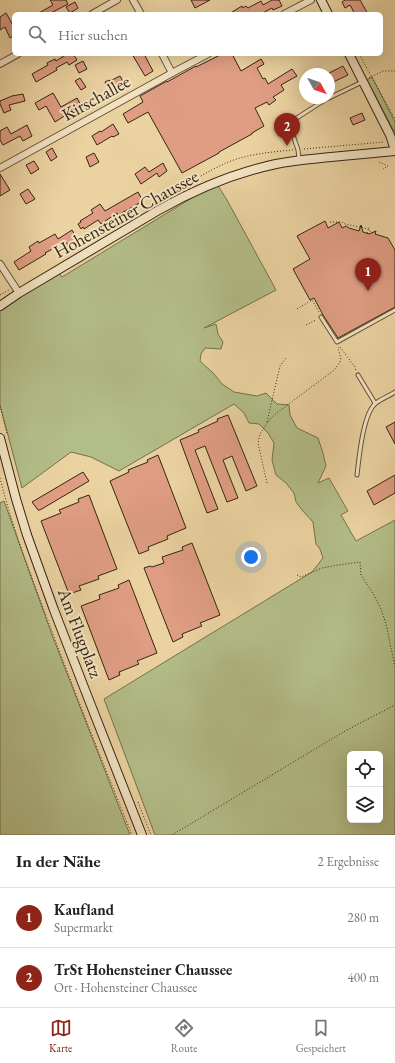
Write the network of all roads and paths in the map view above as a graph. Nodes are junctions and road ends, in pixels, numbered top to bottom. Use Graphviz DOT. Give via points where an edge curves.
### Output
graph roads {
  1 [pos="117,0"];
  2 [pos="133,0"];
  3 [pos="311,0"];
  4 [pos="321,0"];
  5 [pos="96,12"];
  6 [pos="140,12"];
  7 [pos="288,12"];
  8 [pos="327,12"];
  9 [pos="14,56"];
  10 [pos="163,56"];
  11 [pos="204,56"];
  12 [pos="350,56"];
  13 [pos="360,56"];
  14 [pos="0,64"];
  15 [pos="395,71"];
  16 [pos="172,73"];
  17 [pos="372,76"];
  18 [pos="363,81"];
  19 [pos="335,95"];
  20 [pos="319,104"];
  21 [pos="395,118"];
  22 [pos="292,121"];
  23 [pos="278,130"];
  24 [pos="395,151"];
  25 [pos="299,160"];
  26 [pos="379,162"];
  27 [pos="0,168"];
  28 [pos="384,169"];
  29 [pos="330,222"];
  30 [pos="350,225"];
  31 [pos="355,226"];
  32 [pos="349,228"];
  33 [pos="369,228"];
  34 [pos="354,230"];
  35 [pos="367,233"];
  36 [pos="371,233"];
  37 [pos="0,264"];
  38 [pos="18,293"];
  39 [pos="0,303"];
  40 [pos="0,306"];
  41 [pos="297,309"];
  42 [pos="395,310"];
  43 [pos="321,317"];
  44 [pos="306,325"];
  45 [pos="337,342"];
  46 [pos="286,358"];
  47 [pos="358,375"];
  48 [pos="395,392"];
  49 [pos="375,403"];
  50 [pos="0,406"];
  51 [pos="267,423"];
  52 [pos="4,439"];
  53 [pos="356,475"];
  54 [pos="0,478"];
  55 [pos="267,483"];
  56 [pos="297,575"];
  57 [pos="395,667"];
  58 [pos="395,705"];
  59 [pos="136,798"];
  60 [pos="132,835"];
  61 [pos="142,835"];
  62 [pos="151,835"];
  63 [pos="172,835"];
  1 -- 5 [label="street"];
  2 -- 6 [label="street"];
  3 -- 7 [label="street"];
  4 -- 8 [label="main road"];
  9 -- 14 [label="street"];
  10 -- 16 [label="street"];
  11 -- 16 [label="street, Kirschallee"];
  12 -- 18 [label="main road"];
  13 -- 17 [label="path"];
  15 -- 17 [label="path" via="383,71"];
  16 -- 27 [label="street, Kirschallee"];
  17 -- 18 [label="path"];
  17 -- 21 [label="path"];
  18 -- 19 [label="lane"];
  18 -- 24 [label="main road" via="390,135"];
  20 -- 22 [label="lane"];
  22 -- 23 [label="lane"];
  22 -- 25 [label="lane"];
  24 -- 25 [label="main road, Hohensteiner Chaussee"];
  25 -- 38 [label="main road, Hohensteiner Chaussee" via="232,176 176,200"];
  26 -- 28 [label="path" via="388,166"];
  29 -- 30 [label="path"];
  30 -- 31 [label="path"];
  30 -- 32 [label="path"];
  31 -- 33 [label="path"];
  31 -- 34 [label="path"];
  33 -- 35 [label="path"];
  33 -- 36 [label="path"];
  37 -- 38 [label="street"];
  38 -- 39 [label="main road, Hohensteiner Chaussee"];
  38 -- 40 [label="main road, Hohensteiner Chaussee"];
  41 -- 43 [label="path" via="312,300"];
  42 -- 45 [label="lane"];
  43 -- 44 [label="path"];
  43 -- 45 [label="lane"];
  45 -- 47 [label="path"];
  45 -- 51 [label="path" via="341,360 338,365"];
  46 -- 51 [label="path" via="280,366"];
  47 -- 49 [label="lane"];
  48 -- 49 [label="lane"];
  49 -- 53 [label="lane" via="365,426"];
  50 -- 52 [label="path"];
  51 -- 55 [label="path" via="258,443"];
  52 -- 61 [label="main road, Am Flugplatz" via="16,499 27,535"];
  54 -- 60 [label="path" via="28,568"];
  56 -- 57 [label="path" via="301,577 322,568 360,562 362,575 374,594 386,624"];
  58 -- 63 [label="path" via="345,731"];
  59 -- 62 [label="path"];
}
